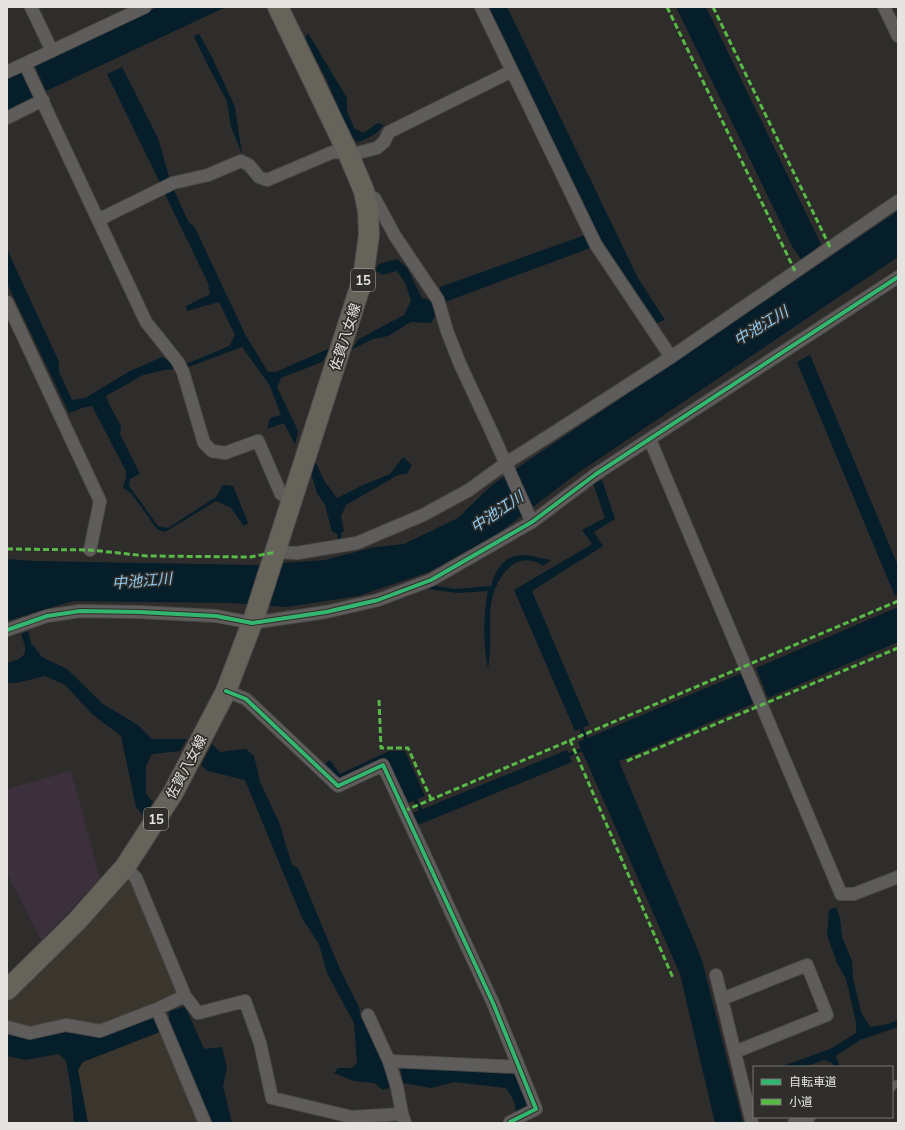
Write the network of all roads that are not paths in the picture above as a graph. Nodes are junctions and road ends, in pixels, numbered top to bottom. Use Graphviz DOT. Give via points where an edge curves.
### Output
graph roads {
  1 [pos="31,7"];
  2 [pos="145,7"];
  3 [pos="278,7"];
  4 [pos="481,7"];
  5 [pos="884,7"];
  6 [pos="898,36"];
  7 [pos="52,51"];
  8 [pos="26,64"];
  9 [pos="512,70"];
  10 [pos="7,72"];
  11 [pos="43,100"];
  12 [pos="7,118"];
  13 [pos="348,153"];
  14 [pos="364,190"];
  15 [pos="898,201"];
  16 [pos="98,220"];
  17 [pos="898,277"];
  18 [pos="7,302"];
  19 [pos="671,357"];
  20 [pos="650,440"];
  21 [pos="506,463"];
  22 [pos="293,498"];
  23 [pos="531,521"];
  24 [pos="90,550"];
  25 [pos="275,555"];
  26 [pos="254,619"];
  27 [pos="7,630"];
  28 [pos="226,691"];
  29 [pos="125,867"];
  30 [pos="898,877"];
  31 [pos="716,975"];
  32 [pos="7,990"];
  33 [pos="186,996"];
  34 [pos="722,999"];
  35 [pos="368,1015"];
  36 [pos="161,1018"];
  37 [pos="7,1027"];
  38 [pos="735,1052"];
  39 [pos="389,1061"];
  40 [pos="518,1067"];
  41 [pos="806,1118"];
  42 [pos="403,1119"];
  43 [pos="205,1123"];
  44 [pos="507,1123"];
  45 [pos="752,1123"];
  46 [pos="794,1123"];
  1 -- 7 [label="street"];
  2 -- 7 [label="street"];
  3 -- 13 [label="main road, 佐賀八女線 / 15"];
  4 -- 9 [label="street"];
  5 -- 6 [label="street"];
  7 -- 8 [label="street"];
  8 -- 10 [label="street"];
  8 -- 11 [label="street"];
  9 -- 13 [label="street" via="389,132 377,148"];
  9 -- 19 [label="street" via="596,245"];
  11 -- 12 [label="street"];
  11 -- 16 [label="street"];
  13 -- 14 [label="main road, 佐賀八女線 / 15"];
  13 -- 16 [label="street" via="333,152 267,180 259,177 249,165 241,162 208,176 173,183"];
  14 -- 21 [label="street" via="375,199 395,236 439,303 460,364"];
  14 -- 22 [label="main road, 佐賀八女線 / 15" via="369,235 363,278"];
  15 -- 19 [label="street"];
  16 -- 22 [label="street" via="146,322 180,367 204,443 212,451 225,453 258,441 280,494"];
  17 -- 20 [label="street"];
  18 -- 24 [label="street" via="100,501"];
  19 -- 21 [label="street"];
  20 -- 23 [label="street" via="596,474"];
  20 -- 30 [label="street" via="841,894 854,894"];
  21 -- 23 [label="street"];
  21 -- 25 [label="street" via="469,490 423,515 357,543"];
  22 -- 25 [label="main road, 佐賀八女線 / 15"];
  23 -- 26 [label="street" via="431,580 378,600 326,612"];
  25 -- 26 [label="main road, 15"];
  26 -- 27 [label="street" via="80,611 47,616"];
  26 -- 28 [label="main road, 佐賀八女線 / 15"];
  28 -- 29 [label="main road, 佐賀八女線 / 15" via="173,793"];
  28 -- 40 [label="street" via="246,699 338,786 383,765 493,1003"];
  29 -- 32 [label="main road, 佐賀八女線 / 15" via="77,921"];
  29 -- 33 [label="street" via="136,878"];
  31 -- 34 [label="street"];
  33 -- 36 [label="street"];
  33 -- 42 [label="street" via="198,1013 245,1001 260,1043 272,1098 352,1117"];
  34 -- 38 [label="street"];
  34 -- 38 [label="street" via="807,965 827,1015"];
  35 -- 39 [label="street"];
  36 -- 37 [label="street" via="100,1031 66,1025 30,1033"];
  36 -- 43 [label="street"];
  38 -- 45 [label="street"];
  39 -- 40 [label="street"];
  39 -- 42 [label="street"];
  40 -- 44 [label="street" via="536,1109"];
  41 -- 46 [label="street"];
}
